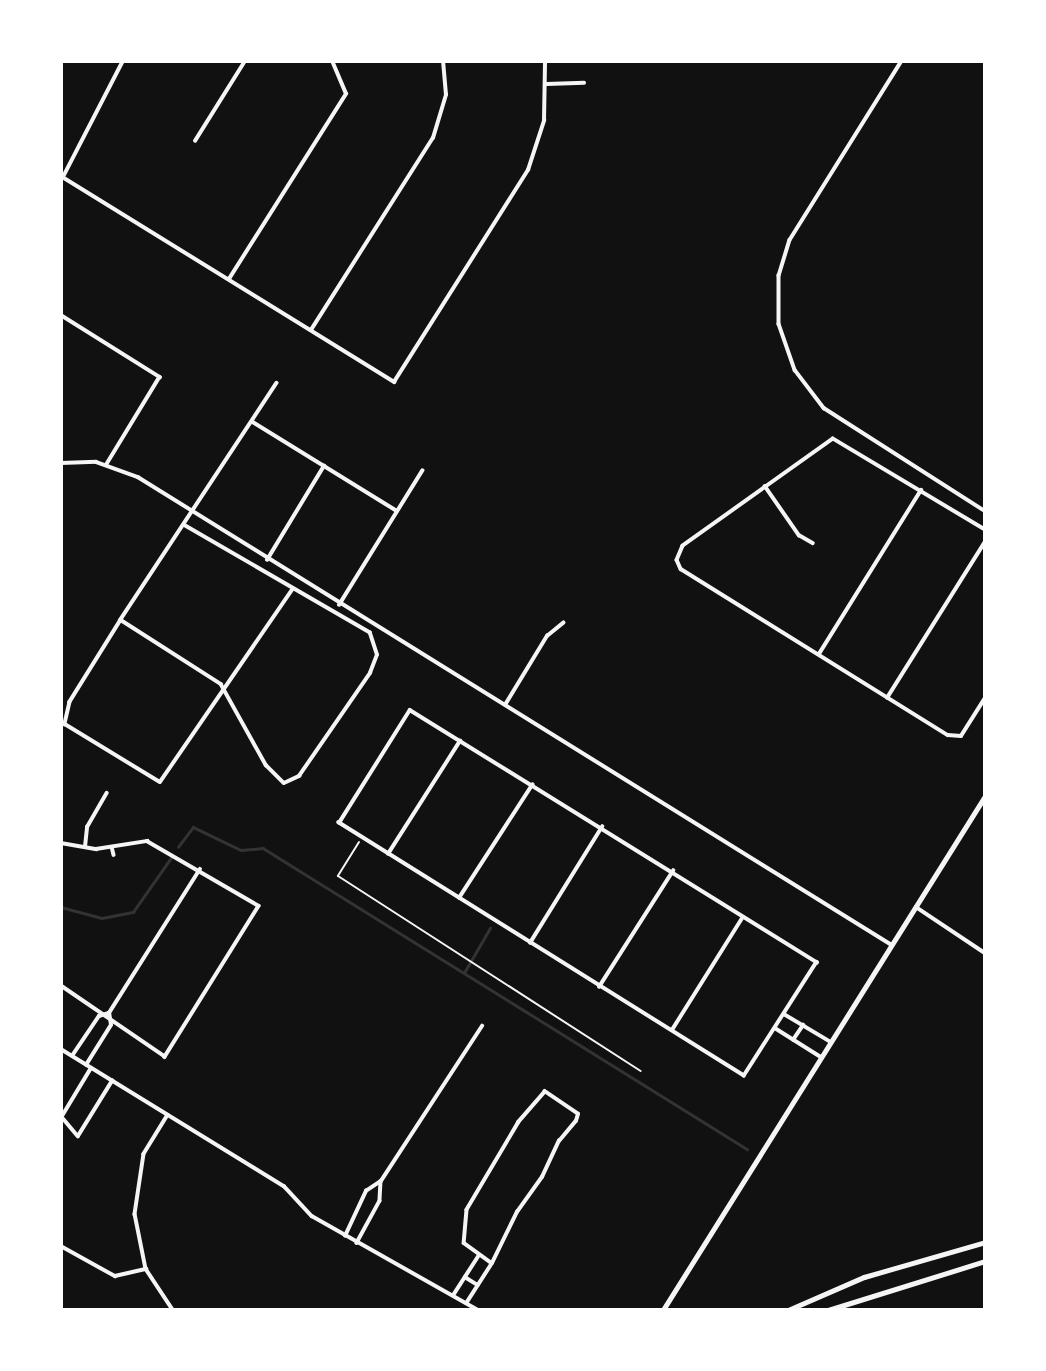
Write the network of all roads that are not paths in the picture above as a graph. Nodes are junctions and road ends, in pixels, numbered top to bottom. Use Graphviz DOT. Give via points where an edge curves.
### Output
graph roads {
  1 [pos="123,61"];
  2 [pos="244,61"];
  3 [pos="332,61"];
  4 [pos="443,61"];
  5 [pos="545,61"];
  6 [pos="902,61"];
  7 [pos="584,83"];
  8 [pos="547,84"];
  9 [pos="195,141"];
  10 [pos="62,176"];
  11 [pos="229,279"];
  12 [pos="61,315"];
  13 [pos="311,331"];
  14 [pos="277,383"];
  15 [pos="253,422"];
  16 [pos="61,463"];
  17 [pos="107,464"];
  18 [pos="324,466"];
  19 [pos="422,471"];
  20 [pos="765,486"];
  21 [pos="922,489"];
  22 [pos="397,511"];
  23 [pos="985,511"];
  24 [pos="192,513"];
  25 [pos="184,525"];
  26 [pos="985,530"];
  27 [pos="985,542"];
  28 [pos="813,543"];
  29 [pos="267,560"];
  30 [pos="293,576"];
  31 [pos="302,582"];
  32 [pos="286,587"];
  33 [pos="294,592"];
  34 [pos="339,604"];
  35 [pos="121,621"];
  36 [pos="563,622"];
  37 [pos="819,654"];
  38 [pos="223,689"];
  39 [pos="887,698"];
  40 [pos="985,698"];
  41 [pos="504,706"];
  42 [pos="460,741"];
  43 [pos="532,785"];
  44 [pos="107,793"];
  45 [pos="985,796"];
  46 [pos="602,827"];
  47 [pos="61,842"];
  48 [pos="85,847"];
  49 [pos="112,847"];
  50 [pos="388,854"];
  51 [pos="114,855"];
  52 [pos="200,869"];
  53 [pos="673,871"];
  54 [pos="459,898"];
  55 [pos="916,907"];
  56 [pos="743,916"];
  57 [pos="530,943"];
  58 [pos="892,945"];
  59 [pos="985,953"];
  60 [pos="61,986"];
  61 [pos="600,987"];
  62 [pos="109,1013"];
  63 [pos="784,1014"];
  64 [pos="99,1016"];
  65 [pos="111,1025"];
  66 [pos="803,1025"];
  67 [pos="482,1026"];
  68 [pos="775,1028"];
  69 [pos="671,1030"];
  70 [pos="793,1040"];
  71 [pos="831,1042"];
  72 [pos="61,1049"];
  73 [pos="72,1056"];
  74 [pos="821,1057"];
  75 [pos="86,1065"];
  76 [pos="91,1068"];
  77 [pos="112,1081"];
  78 [pos="168,1115"];
  79 [pos="381,1181"];
  80 [pos="345,1236"];
  81 [pos="985,1242"];
  82 [pos="357,1243"];
  83 [pos="61,1246"];
  84 [pos="479,1255"];
  85 [pos="985,1261"];
  86 [pos="492,1264"];
  87 [pos="146,1269"];
  88 [pos="465,1276"];
  89 [pos="478,1285"];
  90 [pos="454,1294"];
  91 [pos="467,1302"];
  92 [pos="173,1310"];
  93 [pos="478,1310"];
  94 [pos="663,1310"];
  95 [pos="788,1310"];
  96 [pos="828,1310"];
  1 -- 10 [label="street"];
  2 -- 9 [label="street"];
  3 -- 11 [label="street" via="346,86"];
  4 -- 13 [label="street" via="446,95 433,138"];
  5 -- 8 [label="street"];
  6 -- 23 [label="street" via="790,240 779,275 779,324 794,370 824,408"];
  7 -- 8 [label="street"];
  8 -- 13 [label="street" via="542,134 528,170 394,382"];
  10 -- 11 [label="street"];
  11 -- 13 [label="street"];
  12 -- 17 [label="street" via="160,377"];
  14 -- 15 [label="street"];
  15 -- 18 [label="street"];
  15 -- 24 [label="street"];
  16 -- 17 [label="street"];
  17 -- 24 [label="street"];
  18 -- 22 [label="street"];
  18 -- 29 [label="street"];
  19 -- 22 [label="street"];
  20 -- 21 [label="street" via="838,439"];
  20 -- 28 [label="street" via="799,535"];
  20 -- 37 [label="street" via="683,546 677,560 681,569"];
  21 -- 26 [label="street"];
  21 -- 37 [label="street"];
  22 -- 34 [label="street"];
  24 -- 25 [label="street"];
  24 -- 29 [label="street"];
  25 -- 32 [label="street"];
  25 -- 35 [label="street"];
  27 -- 39 [label="street"];
  29 -- 30 [label="street"];
  30 -- 31 [label="street"];
  30 -- 32 [label="street"];
  31 -- 33 [label="street"];
  31 -- 34 [label="street"];
  32 -- 33 [label="street"];
  33 -- 38 [label="street"];
  33 -- 38 [label="street" via="370,633 377,655 299,776 284,783 266,765"];
  34 -- 41 [label="street"];
  35 -- 38 [label="street"];
  35 -- 38 [label="street" via="70,702 65,724 160,782"];
  36 -- 41 [label="street" via="547,636"];
  37 -- 39 [label="street"];
  39 -- 40 [label="street" via="959,736"];
  41 -- 58 [label="street"];
  42 -- 43 [label="street"];
  42 -- 50 [label="street"];
  42 -- 50 [label="street" via="410,710 340,823"];
  43 -- 46 [label="street"];
  43 -- 54 [label="street"];
  44 -- 48 [label="street" via="88,827"];
  45 -- 55 [label="street"];
  46 -- 53 [label="street"];
  46 -- 57 [label="street"];
  47 -- 48 [label="street"];
  48 -- 49 [label="street"];
  49 -- 51 [label="street"];
  49 -- 52 [label="street" via="147,841"];
  50 -- 54 [label="street"];
  52 -- 62 [label="street"];
  52 -- 65 [label="street" via="259,906 164,1057"];
  53 -- 56 [label="street"];
  53 -- 61 [label="street"];
  54 -- 57 [label="street"];
  55 -- 58 [label="street"];
  55 -- 59 [label="street"];
  56 -- 63 [label="street" via="817,962"];
  56 -- 69 [label="street"];
  57 -- 61 [label="street"];
  58 -- 71 [label="street"];
  60 -- 64 [label="street"];
  61 -- 69 [label="street"];
  62 -- 64 [label="street"];
  62 -- 65 [label="street"];
  63 -- 66 [label="street"];
  63 -- 68 [label="street"];
  64 -- 65 [label="street"];
  64 -- 73 [label="street"];
  65 -- 75 [label="street"];
  66 -- 70 [label="street"];
  66 -- 71 [label="street"];
  67 -- 79 [label="street"];
  68 -- 69 [label="street" via="744,1076"];
  68 -- 70 [label="street"];
  70 -- 74 [label="street"];
  71 -- 74 [label="street"];
  72 -- 73 [label="street"];
  73 -- 75 [label="street"];
  74 -- 94 [label="street"];
  75 -- 76 [label="street"];
  76 -- 77 [label="street"];
  76 -- 77 [label="street" via="62,1117 68,1129 79,1136"];
  77 -- 78 [label="street"];
  78 -- 80 [label="street" via="284,1186 303,1209"];
  78 -- 87 [label="street" via="144,1154 136,1184 136,1230"];
  79 -- 80 [label="street" via="366,1191"];
  79 -- 82 [label="street" via="380,1201"];
  80 -- 82 [label="street"];
  81 -- 95 [label="main road" via="864,1277"];
  82 -- 90 [label="street"];
  83 -- 87 [label="street" via="115,1276"];
  84 -- 86 [label="street"];
  84 -- 86 [label="street" via="461,1235 470,1202 545,1092 578,1114"];
  84 -- 88 [label="street"];
  85 -- 96 [label="main road"];
  86 -- 89 [label="street"];
  87 -- 92 [label="street"];
  88 -- 89 [label="street"];
  88 -- 90 [label="street"];
  89 -- 91 [label="street"];
  90 -- 91 [label="street"];
  91 -- 93 [label="street"];
}
